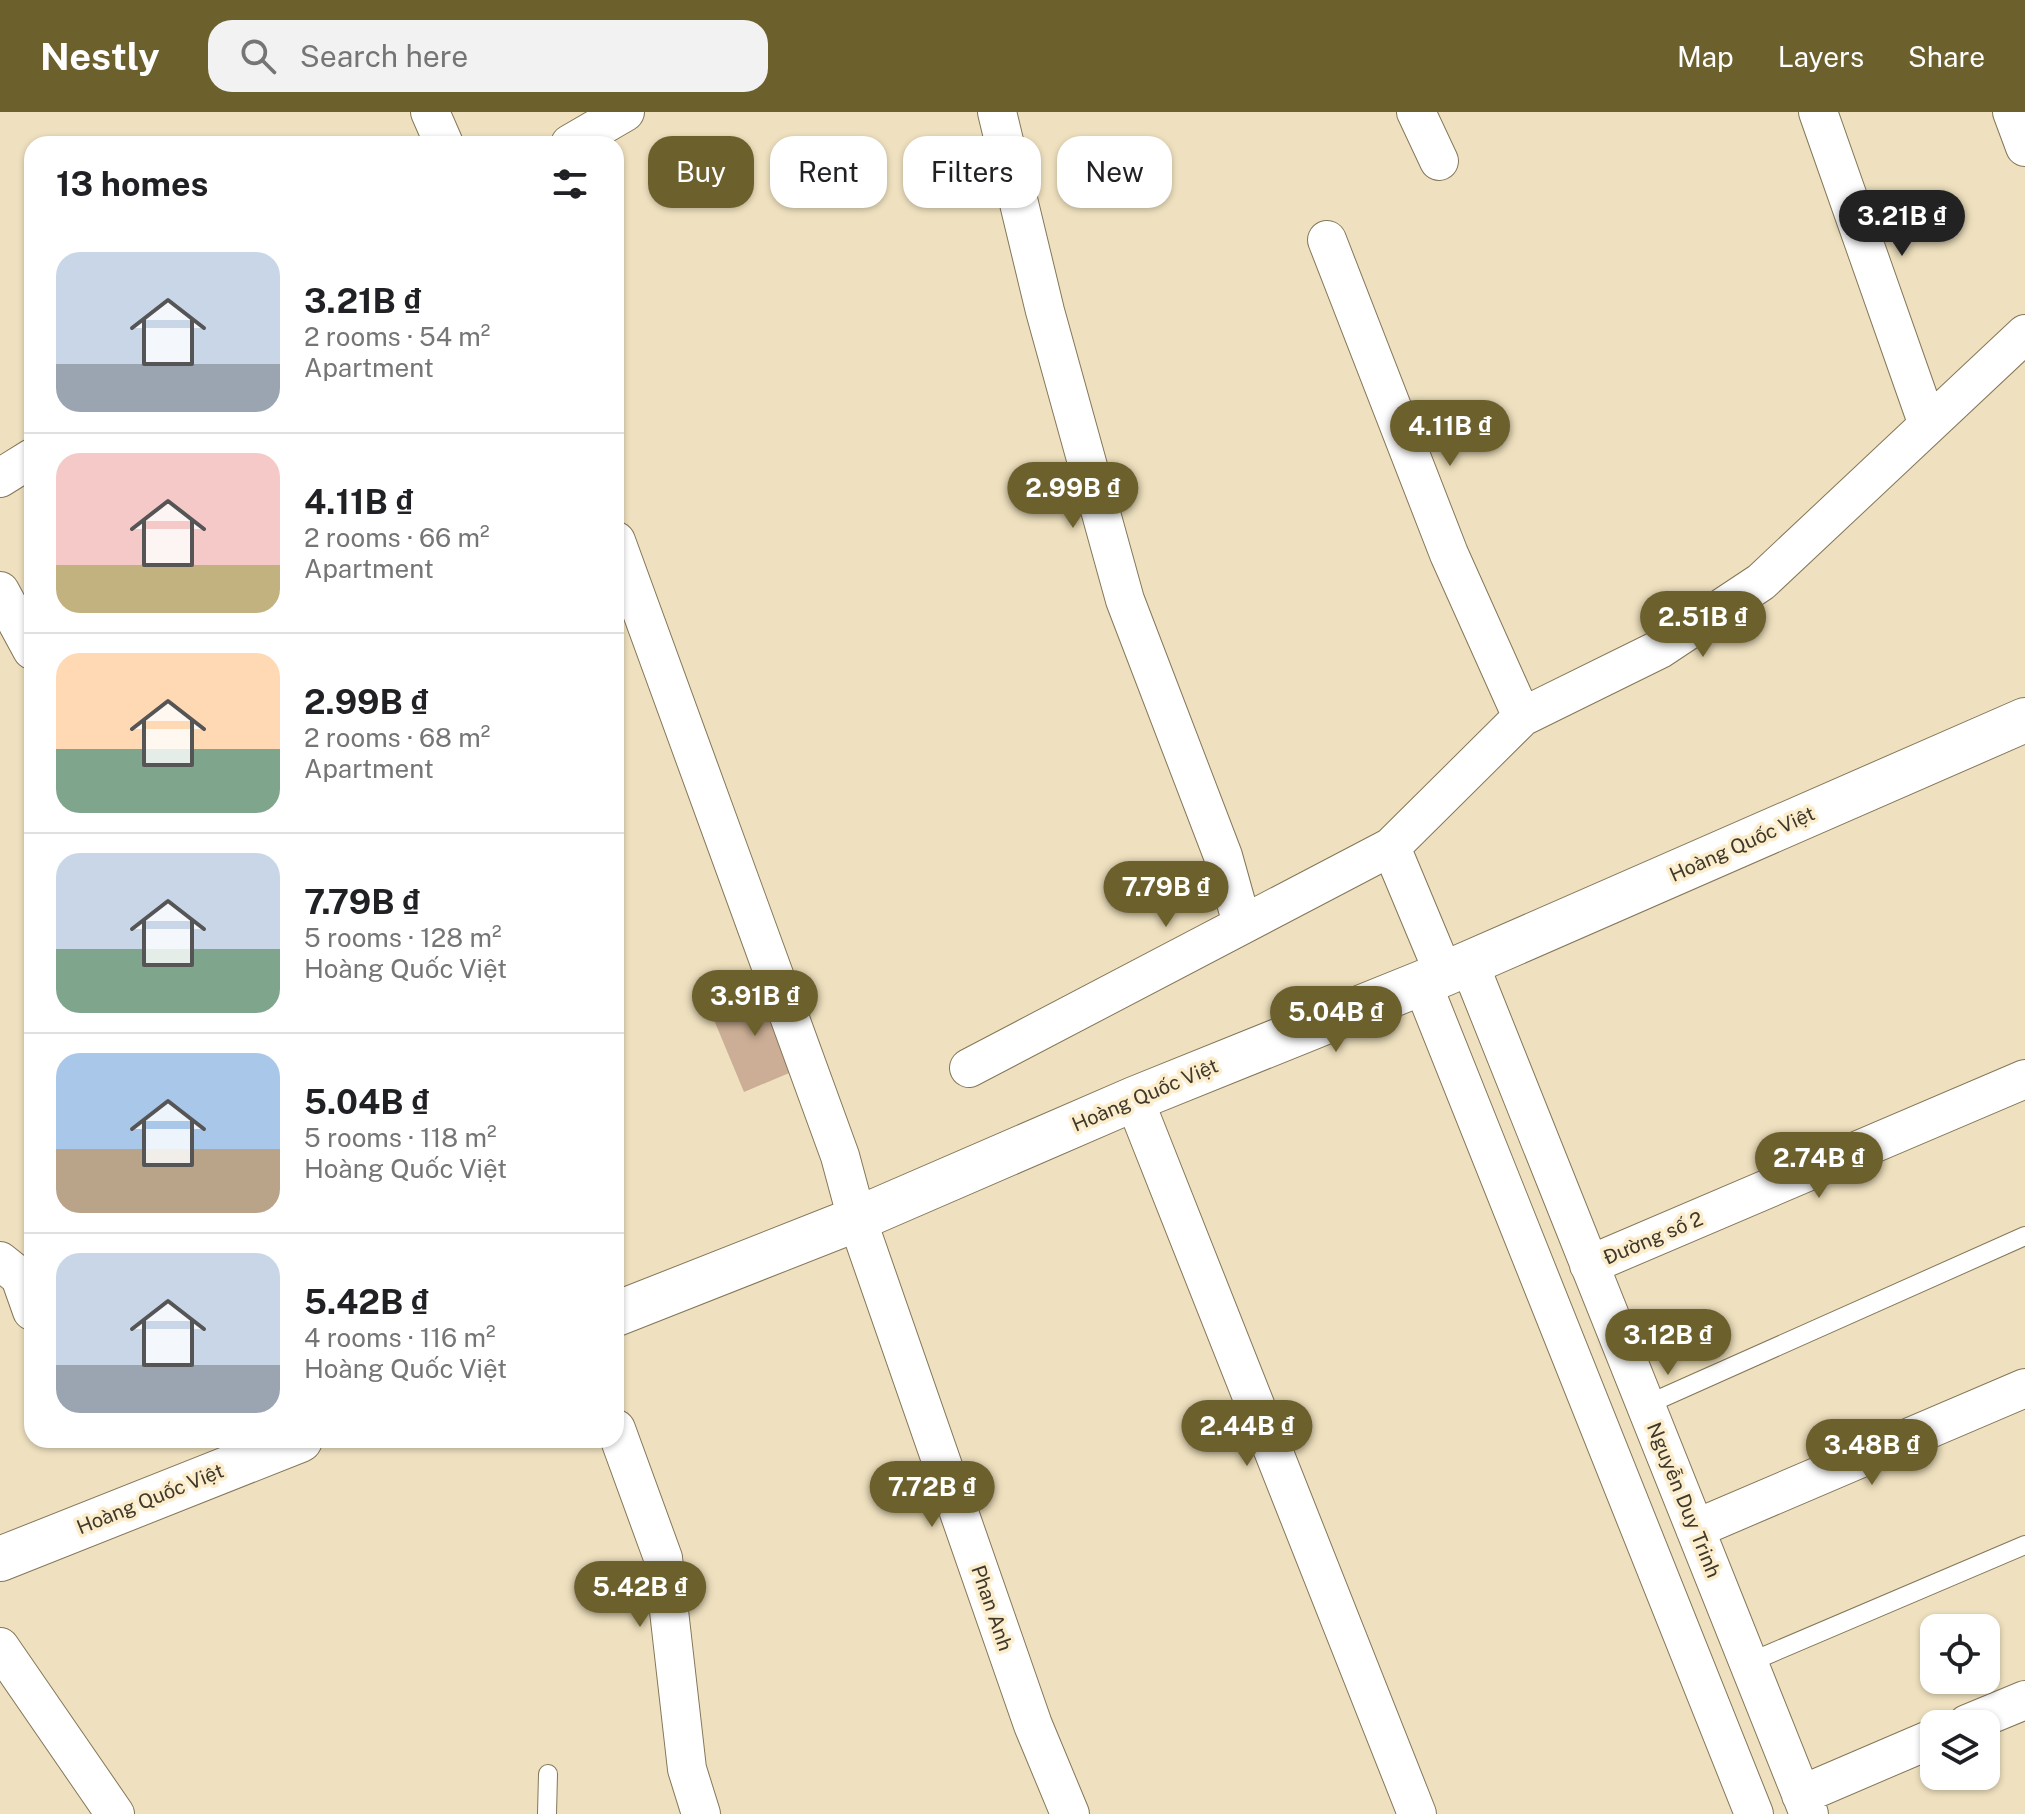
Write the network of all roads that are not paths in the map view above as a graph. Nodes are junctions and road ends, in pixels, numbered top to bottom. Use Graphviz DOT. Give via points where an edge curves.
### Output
graph roads {
  1 [pos="430,112"];
  2 [pos="625,112"];
  3 [pos="997,112"];
  4 [pos="1416,112"];
  5 [pos="1818,112"];
  6 [pos="2012,112"];
  7 [pos="440,136"];
  8 [pos="584,136"];
  9 [pos="2025,147"];
  10 [pos="1439,161"];
  11 [pos="1327,240"];
  12 [pos="2025,334"];
  13 [pos="1928,425"];
  14 [pos="24,463"];
  15 [pos="0,478"];
  16 [pos="624,563"];
  17 [pos="0,591"];
  18 [pos="24,635"];
  19 [pos="1522,717"];
  20 [pos="2025,720"];
  21 [pos="1391,847"];
  22 [pos="1242,924"];
  23 [pos="1445,973"];
  24 [pos="969,1068"];
  25 [pos="2025,1079"];
  26 [pos="1134,1099"];
  27 [pos="857,1219"];
  28 [pos="2025,1236"];
  29 [pos="0,1261"];
  30 [pos="1589,1265"];
  31 [pos="24,1288"];
  32 [pos="624,1311"];
  33 [pos="2025,1388"];
  34 [pos="1646,1405"];
  35 [pos="280,1448"];
  36 [pos="623,1448"];
  37 [pos="1695,1529"];
  38 [pos="2025,1545"];
  39 [pos="0,1559"];
  40 [pos="0,1647"];
  41 [pos="1748,1663"];
  42 [pos="2025,1700"];
  43 [pos="2000,1710"];
  44 [pos="1920,1745"];
  45 [pos="548,1774"];
  46 [pos="1805,1804"];
  47 [pos="115,1814"];
  48 [pos="547,1814"];
  49 [pos="701,1814"];
  50 [pos="1070,1814"];
  51 [pos="1417,1814"];
  52 [pos="1754,1814"];
  1 -- 7 [label="street"];
  2 -- 8 [label="street"];
  3 -- 22 [label="street" via="1045,311 1125,600 1223,856"];
  4 -- 10 [label="street"];
  5 -- 13 [label="street"];
  6 -- 9 [label="street"];
  11 -- 19 [label="street" via="1449,554"];
  12 -- 13 [label="street"];
  13 -- 19 [label="street" via="1761,582 1660,649"];
  14 -- 15 [label="street"];
  16 -- 27 [label="street, Phan Anh" via="840,1156"];
  17 -- 18 [label="street"];
  19 -- 21 [label="street"];
  20 -- 23 [label="street, Hoàng Quốc Việt"];
  21 -- 22 [label="street"];
  21 -- 23 [label="street"];
  22 -- 24 [label="street"];
  23 -- 26 [label="street, Hoàng Quốc Việt"];
  23 -- 30 [label="street, Nguyễn Duy Trinh"];
  23 -- 52 [label="street"];
  25 -- 30 [label="street, Đường số 2"];
  26 -- 27 [label="street, Hoàng Quốc Việt"];
  26 -- 51 [label="street"];
  27 -- 32 [label="street, Hoàng Quốc Việt"];
  27 -- 50 [label="street, Phan Anh" via="1033,1725"];
  28 -- 34 [label="lane"];
  29 -- 31 [label="street" via="10,1265"];
  30 -- 34 [label="street, Nguyễn Duy Trinh"];
  33 -- 37 [label="street"];
  34 -- 37 [label="street, Nguyễn Duy Trinh"];
  35 -- 39 [label="street, Hoàng Quốc Việt"];
  36 -- 49 [label="street" via="663,1558 687,1769"];
  37 -- 41 [label="street, Nguyễn Duy Trinh"];
  38 -- 41 [label="lane"];
  40 -- 47 [label="street"];
  41 -- 46 [label="street, Nguyễn Duy Trinh"];
  42 -- 43 [label="street"];
  44 -- 46 [label="street"];
  45 -- 48 [label="lane"];
}
